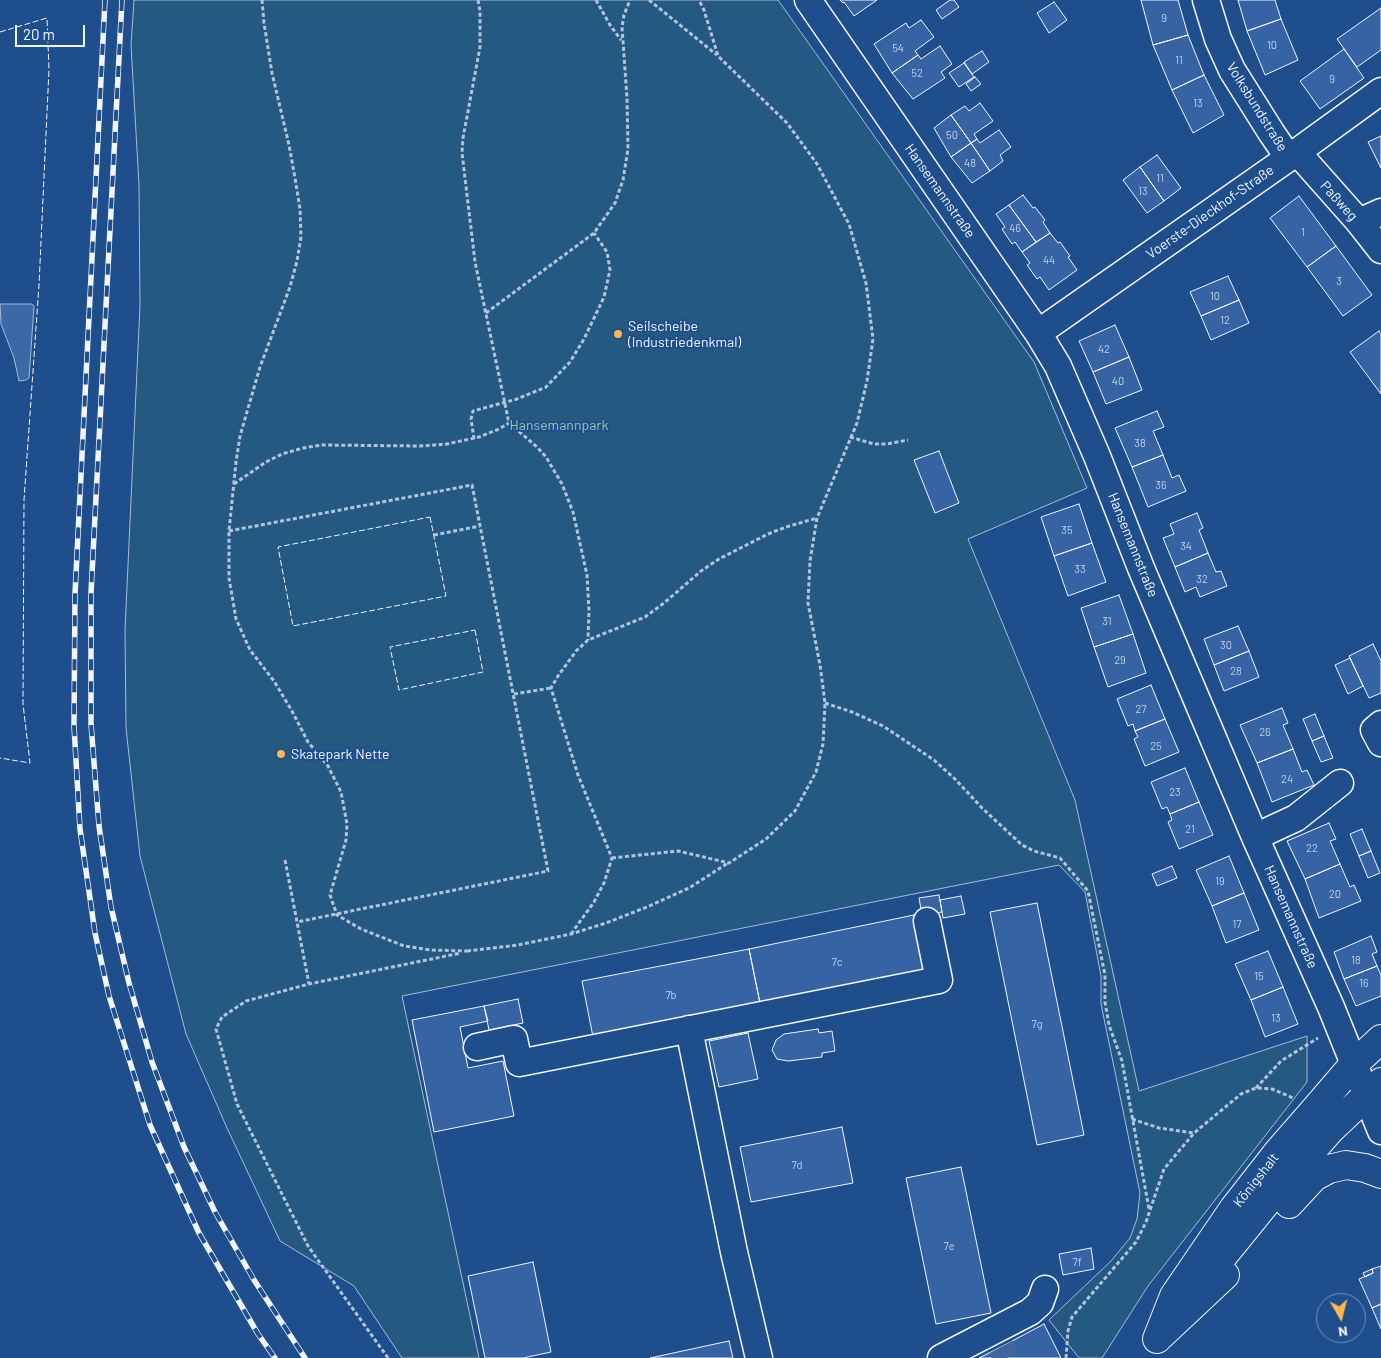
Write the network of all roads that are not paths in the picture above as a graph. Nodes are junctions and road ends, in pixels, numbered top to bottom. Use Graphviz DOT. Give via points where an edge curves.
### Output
graph roads {
  1 [pos="808,0"];
  2 [pos="1206,0"];
  3 [pos="1381,90"];
  4 [pos="1292,155"];
  5 [pos="1370,217"];
  6 [pos="1381,250"];
  7 [pos="1038,333"];
  8 [pos="1381,724"];
  9 [pos="1381,743"];
  10 [pos="1340,783"];
  11 [pos="1255,837"];
  12 [pos="927,921"];
  13 [pos="689,1030"];
  14 [pos="1381,1039"];
  15 [pos="477,1047"];
  16 [pos="1354,1064"];
  17 [pos="1374,1089"];
  18 [pos="1381,1131"];
  19 [pos="1381,1174"];
  20 [pos="1045,1289"];
  21 [pos="1151,1349"];
  22 [pos="759,1358"];
  23 [pos="940,1358"];
  1 -- 7 [label="street, Hansemannstraße"];
  2 -- 4 [label="street, Volksbundstraße" via="1232,70"];
  3 -- 4 [label="street, Voerste-Dieckhof-Straße"];
  4 -- 5 [label="street, Paßweg"];
  4 -- 7 [label="street, Voerste-Dieckhof-Straße"];
  5 -- 6 [label="street, Paßweg"];
  7 -- 11 [label="street, Hansemannstraße" via="1058,366 1097,456"];
  8 -- 9 [label="street" via="1374,730"];
  10 -- 11 [label="street" via="1296,818"];
  11 -- 16 [label="street, Hansemannstraße"];
  12 -- 13 [label="street" via="939,980"];
  13 -- 15 [label="street" via="519,1063 514,1039"];
  13 -- 22 [label="street"];
  14 -- 16 [label="main road, Königshalt"];
  16 -- 17 [label="street, Hansemannstraße"];
  16 -- 21 [label="main road, Königshalt" via="1234,1208 1174,1296"];
  17 -- 18 [label="street, Hansemannstraße"];
  17 -- 21 [label="main road, Königshalt" via="1332,1129 1270,1198"];
  19 -- 21 [label="main road" via="1346,1166 1329,1169 1314,1177 1226,1274"];
  20 -- 23 [label="street" via="1040,1303 997,1339"];
}
